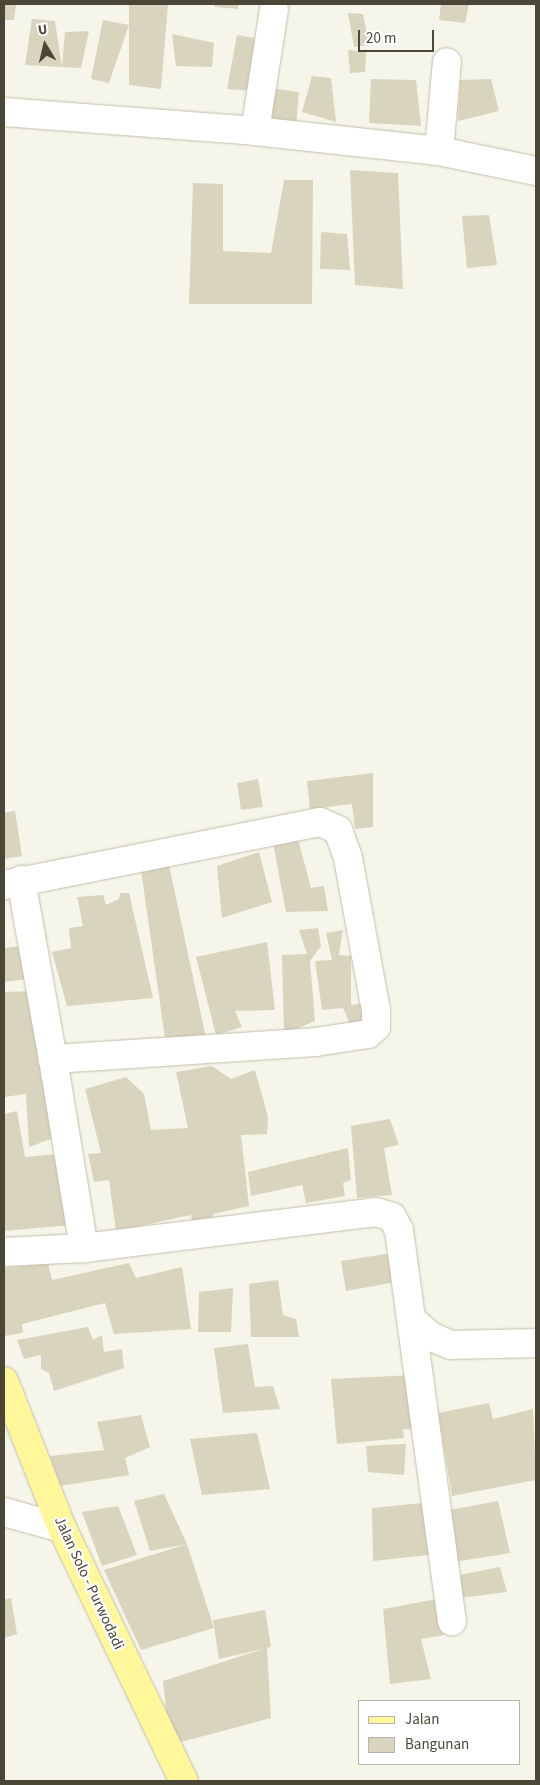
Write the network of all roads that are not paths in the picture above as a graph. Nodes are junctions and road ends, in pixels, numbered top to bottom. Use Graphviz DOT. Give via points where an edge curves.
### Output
graph roads {
  1 [pos="274,9"];
  2 [pos="447,62"];
  3 [pos="4,112"];
  4 [pos="255,131"];
  5 [pos="439,151"];
  6 [pos="536,171"];
  7 [pos="12,882"];
  8 [pos="53,1059"];
  9 [pos="84,1248"];
  10 [pos="4,1252"];
  11 [pos="411,1318"];
  12 [pos="536,1343"];
  13 [pos="4,1380"];
  14 [pos="4,1512"];
  15 [pos="62,1528"];
  16 [pos="452,1620"];
  17 [pos="184,1781"];
  1 -- 4 [label="street"];
  2 -- 5 [label="street"];
  3 -- 4 [label="street"];
  4 -- 5 [label="street"];
  5 -- 6 [label="street"];
  7 -- 8 [label="street"];
  7 -- 8 [label="street" via="320,822 331,824 346,850 376,1010 376,1027 368,1034 331,1040"];
  8 -- 9 [label="street"];
  9 -- 10 [label="street"];
  9 -- 11 [label="street" via="376,1212 392,1217 399,1230"];
  11 -- 12 [label="street" via="432,1337 451,1345"];
  11 -- 16 [label="street"];
  13 -- 15 [label="main road, Jalan Solo - Purwodadi"];
  14 -- 15 [label="street"];
  15 -- 17 [label="main road, Jalan Solo - Purwodadi"];
}
